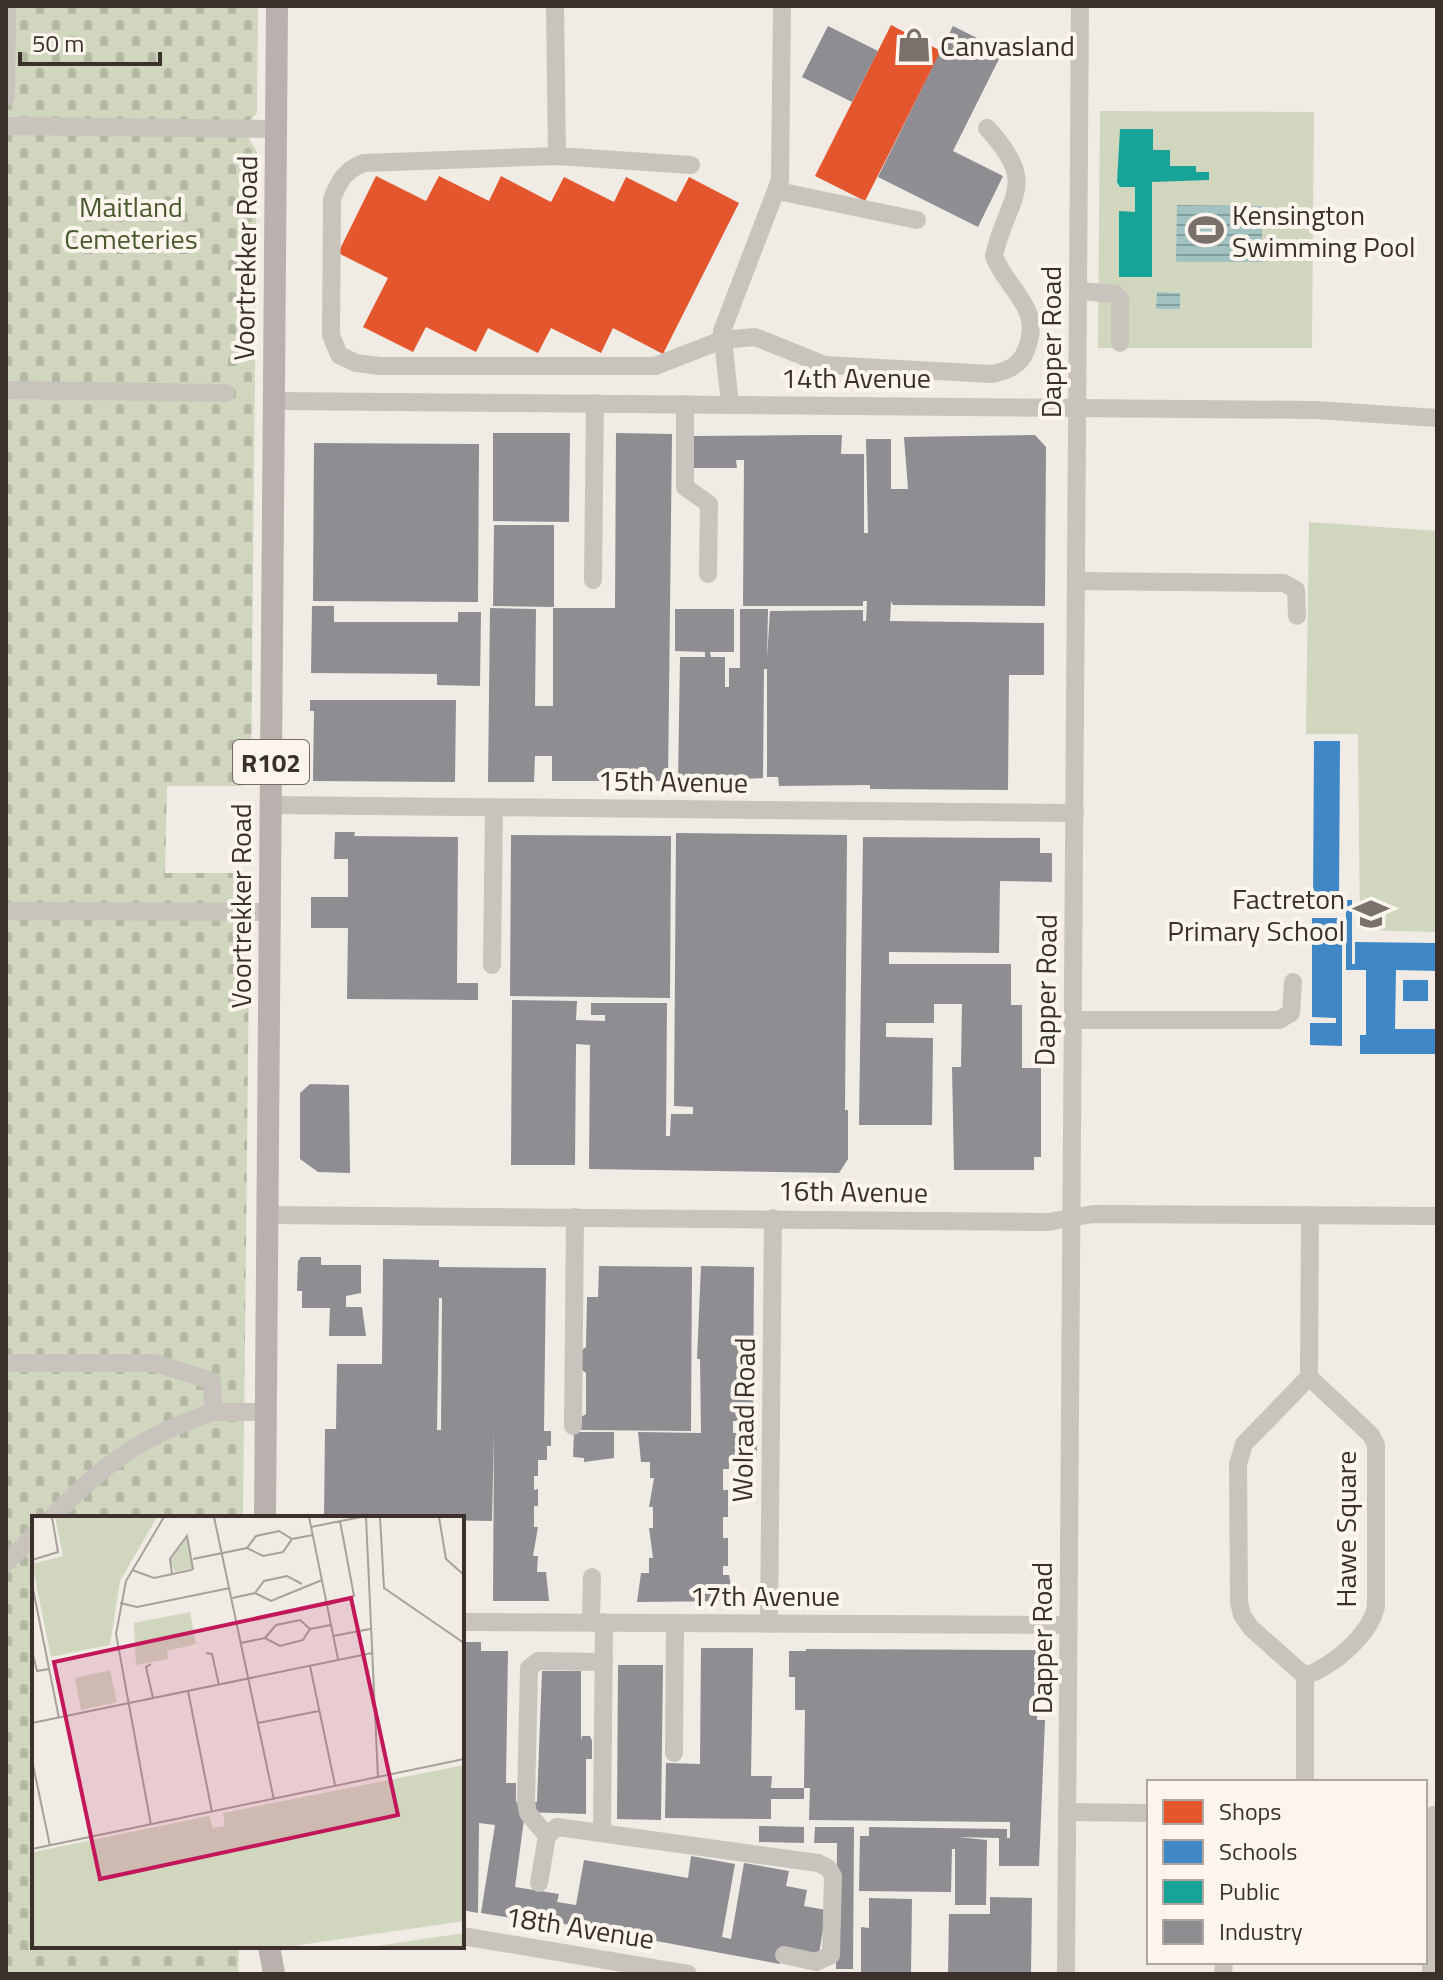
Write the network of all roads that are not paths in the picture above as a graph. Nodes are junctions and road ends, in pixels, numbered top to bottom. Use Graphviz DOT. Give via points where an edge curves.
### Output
graph roads {
  1 [pos="7,6"];
  2 [pos="277,6"];
  3 [pos="555,6"];
  4 [pos="782,6"];
  5 [pos="1080,6"];
  6 [pos="6,97"];
  7 [pos="6,126"];
  8 [pos="987,128"];
  9 [pos="276,129"];
  10 [pos="557,156"];
  11 [pos="691,165"];
  12 [pos="778,191"];
  13 [pos="917,220"];
  14 [pos="1079,291"];
  15 [pos="722,340"];
  16 [pos="1120,343"];
  17 [pos="6,390"];
  18 [pos="226,393"];
  19 [pos="274,401"];
  20 [pos="595,403"];
  21 [pos="685,404"];
  22 [pos="730,404"];
  23 [pos="1077,407"];
  24 [pos="1437,418"];
  25 [pos="708,574"];
  26 [pos="593,580"];
  27 [pos="1077,581"];
  28 [pos="1297,616"];
  29 [pos="271,805"];
  30 [pos="494,807"];
  31 [pos="1075,813"];
  32 [pos="6,911"];
  33 [pos="270,912"];
  34 [pos="492,965"];
  35 [pos="1293,982"];
  36 [pos="1072,1020"];
  37 [pos="268,1215"];
  38 [pos="1310,1215"];
  39 [pos="1437,1216"];
  40 [pos="575,1217"];
  41 [pos="773,1218"];
  42 [pos="1071,1218"];
  43 [pos="6,1363"];
  44 [pos="1309,1377"];
  45 [pos="213,1412"];
  46 [pos="265,1412"];
  47 [pos="573,1426"];
  48 [pos="53,1516"];
  49 [pos="265,1516"];
  50 [pos="32,1537"];
  51 [pos="6,1563"];
  52 [pos="592,1577"];
  53 [pos="464,1622"];
  54 [pos="598,1622"];
  55 [pos="675,1623"];
  56 [pos="769,1624"];
  57 [pos="1069,1625"];
  58 [pos="604,1662"];
  59 [pos="1305,1676"];
  60 [pos="674,1753"];
  61 [pos="1305,1780"];
  62 [pos="1068,1812"];
  63 [pos="1147,1813"];
  64 [pos="1432,1815"];
  65 [pos="602,1833"];
  66 [pos="547,1836"];
  67 [pos="539,1883"];
  68 [pos="464,1936"];
  69 [pos="266,1948"];
  70 [pos="267,1948"];
  71 [pos="784,1955"];
  72 [pos="261,1974"];
  73 [pos="274,1974"];
  74 [pos="688,1974"];
  75 [pos="1066,1974"];
  76 [pos="1431,1974"];
  1 -- 6 [label="street"];
  2 -- 9 [label="main road, Voortrekker Road / R102"];
  3 -- 10 [label="street"];
  4 -- 12 [label="street"];
  5 -- 14 [label="street, Dapper Road"];
  7 -- 9 [label="street"];
  8 -- 15 [label="street" via="1007,150 1015,170 1014,207 994,256 1025,300 1032,323 1024,356 1016,365 992,374 845,367 812,361 755,337"];
  9 -- 19 [label="main road, Voortrekker Road / R102"];
  10 -- 11 [label="street"];
  10 -- 15 [label="street" via="364,163 350,168 332,199 331,335 339,355 380,366 655,366"];
  12 -- 13 [label="street"];
  12 -- 15 [label="street" via="727,313"];
  14 -- 16 [label="street" via="1120,299"];
  14 -- 23 [label="street, Dapper Road"];
  15 -- 22 [label="street"];
  17 -- 18 [label="street"];
  19 -- 20 [label="street, 14th Avenue"];
  19 -- 29 [label="main road, Voortrekker Road / R102"];
  20 -- 21 [label="street, 14th Avenue"];
  20 -- 26 [label="street"];
  21 -- 22 [label="street, 14th Avenue"];
  21 -- 25 [label="street" via="685,487 709,504"];
  22 -- 23 [label="street, 14th Avenue"];
  23 -- 24 [label="street, 14th Avenue" via="1331,410"];
  23 -- 27 [label="street, Dapper Road"];
  27 -- 28 [label="street" via="1284,583 1296,590"];
  27 -- 31 [label="street, Dapper Road"];
  29 -- 30 [label="street, 15th Avenue"];
  29 -- 33 [label="main road, Voortrekker Road / R102"];
  30 -- 31 [label="street, 15th Avenue"];
  30 -- 34 [label="street"];
  31 -- 36 [label="street, Dapper Road"];
  32 -- 33 [label="street"];
  33 -- 37 [label="main road, Voortrekker Road / R102"];
  35 -- 36 [label="street" via="1291,1013 1279,1020"];
  36 -- 42 [label="street, Dapper Road"];
  37 -- 40 [label="street, 16th Avenue"];
  37 -- 46 [label="main road, Voortrekker Road / R102"];
  38 -- 39 [label="street, 16th Avenue"];
  38 -- 42 [label="street, 16th Avenue"];
  38 -- 44 [label="street"];
  40 -- 41 [label="street, 16th Avenue"];
  40 -- 47 [label="street"];
  41 -- 42 [label="street, 16th Avenue"];
  41 -- 56 [label="street, Wolraad Road"];
  42 -- 57 [label="street, Dapper Road"];
  43 -- 45 [label="street" via="155,1363 212,1381"];
  44 -- 59 [label="street" via="1244,1444 1238,1464 1242,1615"];
  44 -- 59 [label="street, Hawe Square" via="1371,1435 1379,1463 1373,1620 1321,1670"];
  45 -- 46 [label="street"];
  45 -- 48 [label="street" via="137,1443"];
  46 -- 49 [label="main road, Voortrekker Road / R102"];
  50 -- 51 [label="street"];
  52 -- 54 [label="street"];
  53 -- 54 [label="street, 17th Avenue"];
  54 -- 55 [label="street, 17th Avenue"];
  54 -- 58 [label="street"];
  55 -- 56 [label="street, 17th Avenue"];
  55 -- 60 [label="street"];
  56 -- 57 [label="street, 17th Avenue"];
  57 -- 62 [label="street, Dapper Road"];
  58 -- 65 [label="street"];
  58 -- 66 [label="street" via="538,1661 529,1668 526,1802 528,1813"];
  59 -- 61 [label="street"];
  62 -- 63 [label="street"];
  62 -- 75 [label="street, Dapper Road"];
  64 -- 76 [label="street"];
  65 -- 66 [label="street" via="557,1827"];
  65 -- 71 [label="street" via="828,1868 833,1876 831,1955 816,1962"];
  66 -- 67 [label="street"];
  68 -- 74 [label="street, 18th Avenue"];
  69 -- 72 [label="main road"];
  70 -- 73 [label="main road"];
}
